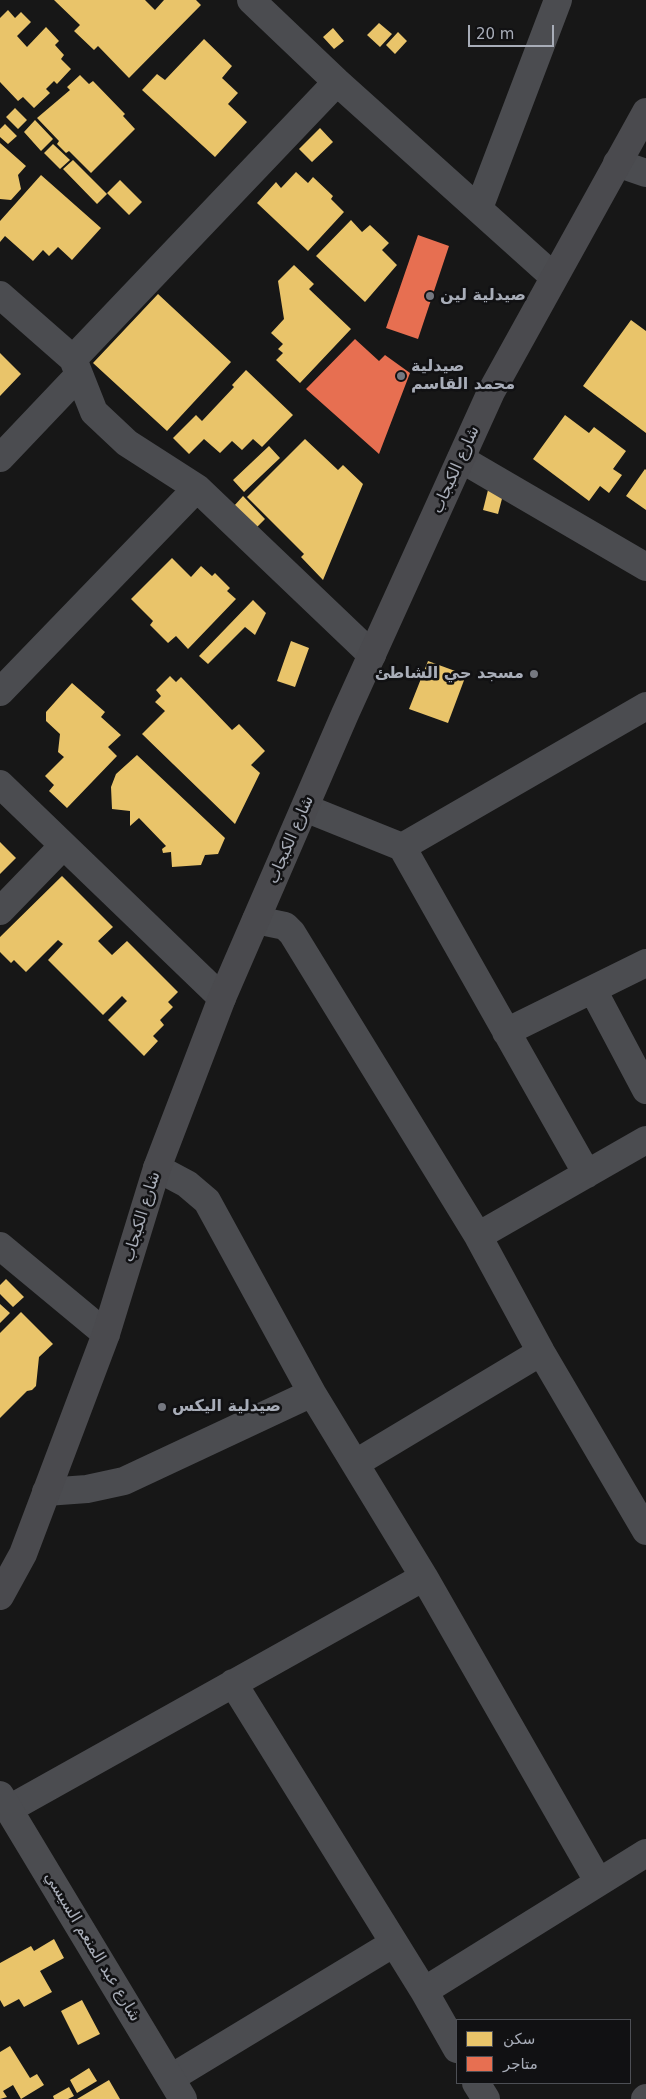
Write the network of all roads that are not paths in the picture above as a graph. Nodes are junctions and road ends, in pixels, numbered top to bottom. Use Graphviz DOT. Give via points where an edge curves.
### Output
graph roads {
  1 [pos="252,0"];
  2 [pos="558,0"];
  3 [pos="337,82"];
  4 [pos="646,112"];
  5 [pos="617,162"];
  6 [pos="646,173"];
  7 [pos="478,208"];
  8 [pos="554,277"];
  9 [pos="0,295"];
  10 [pos="76,367"];
  11 [pos="0,458"];
  12 [pos="461,459"];
  13 [pos="197,488"];
  14 [pos="646,567"];
  15 [pos="372,655"];
  16 [pos="0,692"];
  17 [pos="646,706"];
  18 [pos="0,784"];
  19 [pos="305,808"];
  20 [pos="63,846"];
  21 [pos="402,847"];
  22 [pos="0,911"];
  23 [pos="256,920"];
  24 [pos="646,962"];
  25 [pos="592,990"];
  26 [pos="222,998"];
  27 [pos="506,1032"];
  28 [pos="646,1090"];
  29 [pos="646,1140"];
  30 [pos="157,1168"];
  31 [pos="587,1174"];
  32 [pos="478,1236"];
  33 [pos="0,1246"];
  34 [pos="106,1334"];
  35 [pos="541,1352"];
  36 [pos="312,1393"];
  37 [pos="356,1463"];
  38 [pos="46,1492"];
  39 [pos="646,1530"];
  40 [pos="424,1577"];
  41 [pos="0,1596"];
  42 [pos="233,1682"];
  43 [pos="5,1802"];
  44 [pos="646,1853"];
  45 [pos="598,1881"];
  46 [pos="394,1943"];
  47 [pos="424,1991"];
  48 [pos="456,2047"];
  49 [pos="477,2084"];
  50 [pos="177,2088"];
  51 [pos="486,2099"];
  1 -- 3 [label="street"];
  2 -- 7 [label="street"];
  3 -- 7 [label="street"];
  3 -- 10 [label="street"];
  4 -- 5 [label="main road, شارع الكبجاب"];
  5 -- 6 [label="street"];
  5 -- 8 [label="main road, شارع الكبجاب"];
  7 -- 8 [label="street"];
  8 -- 12 [label="main road, شارع الكبجاب" via="491,392"];
  9 -- 10 [label="street"];
  10 -- 11 [label="street"];
  10 -- 13 [label="street" via="94,412 127,443"];
  12 -- 14 [label="street"];
  12 -- 15 [label="main road, شارع الكبجاب"];
  13 -- 15 [label="street"];
  13 -- 16 [label="street"];
  15 -- 19 [label="main road, شارع الكبجاب"];
  17 -- 21 [label="street"];
  18 -- 20 [label="street"];
  19 -- 21 [label="street"];
  19 -- 23 [label="main road, شارع الكبجاب"];
  20 -- 22 [label="street"];
  20 -- 26 [label="street"];
  21 -- 27 [label="street"];
  23 -- 26 [label="main road, شارع الكبجاب"];
  23 -- 32 [label="street" via="285,926 292,933"];
  24 -- 25 [label="street"];
  25 -- 27 [label="street"];
  25 -- 28 [label="street"];
  26 -- 30 [label="main road, شارع الكبجاب"];
  27 -- 31 [label="street"];
  29 -- 31 [label="street"];
  30 -- 34 [label="main road, شارع الكبجاب"];
  30 -- 36 [label="street" via="187,1184 207,1201"];
  31 -- 32 [label="street"];
  32 -- 35 [label="street"];
  33 -- 34 [label="street"];
  34 -- 38 [label="main road, شارع الكبجاب"];
  35 -- 37 [label="street"];
  35 -- 39 [label="street"];
  36 -- 37 [label="street"];
  36 -- 38 [label="street" via="124,1481 87,1489"];
  37 -- 40 [label="street"];
  38 -- 41 [label="main road, شارع الكبجاب" via="24,1554"];
  40 -- 42 [label="street"];
  40 -- 45 [label="street"];
  42 -- 43 [label="street"];
  42 -- 46 [label="street"];
  43 -- 50 [label="street, شارع عبد المنعم السيسي"];
  44 -- 45 [label="street"];
  45 -- 47 [label="street"];
  46 -- 47 [label="street"];
  46 -- 50 [label="street"];
  47 -- 48 [label="street"];
  49 -- 51 [label="street"];
}
